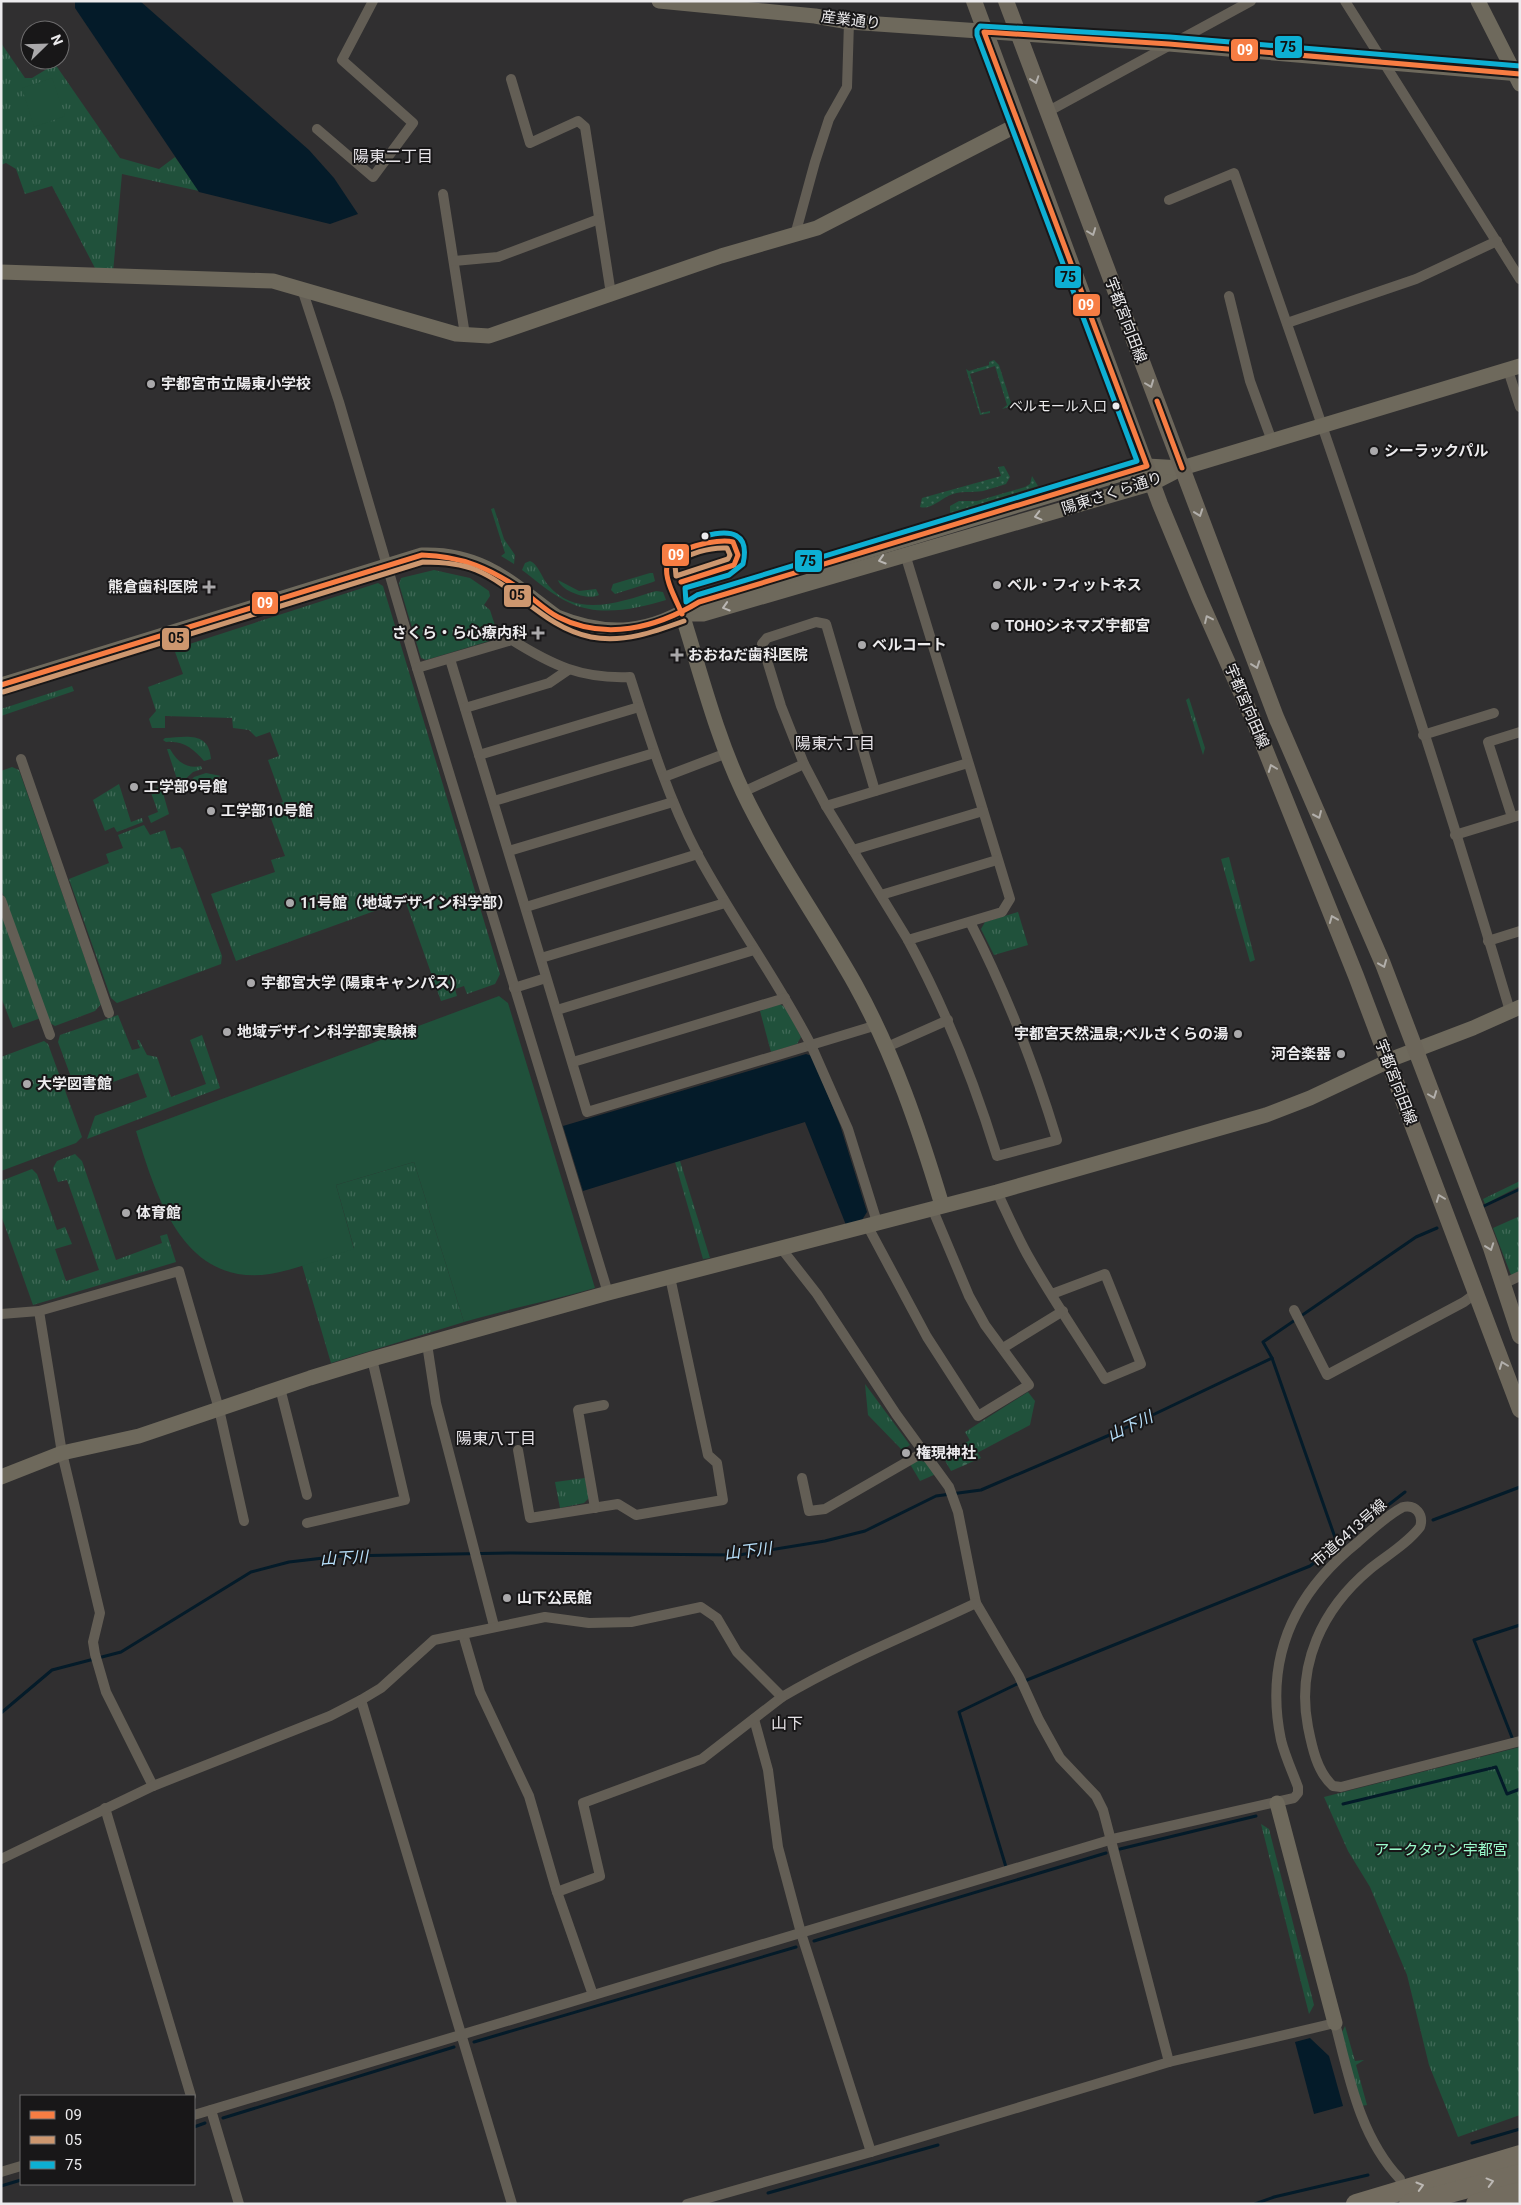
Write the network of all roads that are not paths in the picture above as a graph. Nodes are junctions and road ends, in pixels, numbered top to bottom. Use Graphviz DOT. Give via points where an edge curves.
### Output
graph roads {
  1 [pos="372,1"];
  2 [pos="659,1"];
  3 [pos="974,1"];
  4 [pos="1006,1"];
  5 [pos="1251,1"];
  6 [pos="1345,1"];
  7 [pos="1478,1"];
  8 [pos="849,22"];
  9 [pos="984,32"];
  10 [pos="1018,34"];
  11 [pos="1169,44"];
  12 [pos="1385,62"];
  13 [pos="1518,77"];
  14 [pos="511,79"];
  15 [pos="1046,112"];
  16 [pos="1018,124"];
  17 [pos="317,129"];
  18 [pos="443,194"];
  19 [pos="1169,200"];
  20 [pos="599,219"];
  21 [pos="795,236"];
  22 [pos="1496,241"];
  23 [pos="454,261"];
  24 [pos="1,272"];
  25 [pos="1520,279"];
  26 [pos="302,290"];
  27 [pos="611,294"];
  28 [pos="1229,296"];
  29 [pos="1287,323"];
  30 [pos="465,335"];
  31 [pos="1514,368"];
  32 [pos="1520,408"];
  33 [pos="1322,427"];
  34 [pos="1272,441"];
  35 [pos="1146,466"];
  36 [pos="1182,468"];
  37 [pos="1153,483"];
  38 [pos="905,554"];
  39 [pos="387,565"];
  40 [pos="682,614"];
  41 [pos="450,659"];
  42 [pos="417,668"];
  43 [pos="568,670"];
  44 [pos="1,685"];
  45 [pos="639,707"];
  46 [pos="465,708"];
  47 [pos="1494,713"];
  48 [pos="1520,732"];
  49 [pos="1424,734"];
  50 [pos="654,753"];
  51 [pos="727,753"];
  52 [pos="479,755"];
  53 [pos="21,759"];
  54 [pos="968,763"];
  55 [pos="804,764"];
  56 [pos="664,777"];
  57 [pos="875,791"];
  58 [pos="743,792"];
  59 [pos="494,801"];
  60 [pos="673,802"];
  61 [pos="826,806"];
  62 [pos="983,811"];
  63 [pos="1516,816"];
  64 [pos="1455,834"];
  65 [pos="853,850"];
  66 [pos="509,851"];
  67 [pos="698,854"];
  68 [pos="998,860"];
  69 [pos="881,895"];
  70 [pos="1,900"];
  71 [pos="725,903"];
  72 [pos="526,907"];
  73 [pos="970,922"];
  74 [pos="1520,931"];
  75 [pos="908,940"];
  76 [pos="1488,941"];
  77 [pos="754,950"];
  78 [pos="541,958"];
  79 [pos="546,978"];
  80 [pos="514,988"];
  81 [pos="785,998"];
  82 [pos="1515,1009"];
  83 [pos="557,1010"];
  84 [pos="109,1013"];
  85 [pos="948,1020"];
  86 [pos="877,1025"];
  87 [pos="50,1035"];
  88 [pos="811,1045"];
  89 [pos="887,1047"];
  90 [pos="1416,1050"];
  91 [pos="572,1062"];
  92 [pos="1388,1062"];
  93 [pos="997,1192"];
  94 [pos="937,1206"];
  95 [pos="872,1224"];
  96 [pos="781,1248"];
  97 [pos="1520,1276"];
  98 [pos="670,1277"];
  99 [pos="1503,1284"];
  100 [pos="608,1293"];
  101 [pos="1476,1293"];
  102 [pos="1052,1294"];
  103 [pos="1294,1310"];
  104 [pos="40,1311"];
  105 [pos="1063,1311"];
  106 [pos="1,1314"];
  107 [pos="1520,1336"];
  108 [pos="427,1344"];
  109 [pos="1003,1348"];
  110 [pos="372,1359"];
  111 [pos="280,1388"];
  112 [pos="604,1405"];
  113 [pos="219,1409"];
  114 [pos="1520,1410"];
  115 [pos="518,1450"];
  116 [pos="62,1452"];
  117 [pos="924,1452"];
  118 [pos="1,1477"];
  119 [pos="802,1478"];
  120 [pos="307,1495"];
  121 [pos="595,1508"];
  122 [pos="244,1521"];
  123 [pos="307,1523"];
  124 [pos="976,1602"];
  125 [pos="494,1626"];
  126 [pos="463,1634"];
  127 [pos="782,1697"];
  128 [pos="361,1700"];
  129 [pos="754,1719"];
  130 [pos="1520,1741"];
  131 [pos="153,1786"];
  132 [pos="1277,1803"];
  133 [pos="105,1808"];
  134 [pos="1112,1839"];
  135 [pos="1,1858"];
  136 [pos="557,1892"];
  137 [pos="801,1933"];
  138 [pos="593,1995"];
  139 [pos="1335,2023"];
  140 [pos="461,2035"];
  141 [pos="1170,2062"];
  142 [pos="191,2095"];
  143 [pos="211,2110"];
  144 [pos="195,2112"];
  145 [pos="871,2152"];
  146 [pos="1520,2155"];
  147 [pos="20,2166"];
  148 [pos="1,2172"];
  149 [pos="1520,2174"];
  150 [pos="1400,2179"];
  151 [pos="1520,2192"];
  152 [pos="239,2204"];
  153 [pos="512,2204"];
  154 [pos="687,2204"];
  155 [pos="1356,2204"];
  156 [pos="1410,2204"];
  157 [pos="1476,2204"];
  1 -- 17 [label="street" via="342,60 413,123 373,177"];
  2 -- 8 [label="street, 産業通り"];
  3 -- 9 [label="main road, 宇都宮向田線"];
  4 -- 10 [label="main road, 宇都宮向田線"];
  5 -- 11 [label="street"];
  6 -- 12 [label="street"];
  7 -- 13 [label="street"];
  8 -- 9 [label="street, 産業通り"];
  8 -- 21 [label="street" via="846,87 829,119 814,162"];
  9 -- 10 [label="street, 産業通り"];
  9 -- 16 [label="main road, 宇都宮向田線"];
  10 -- 11 [label="street"];
  10 -- 15 [label="main road, 宇都宮向田線, one-way"];
  11 -- 12 [label="street"];
  11 -- 15 [label="street" via="1138,64"];
  12 -- 13 [label="street"];
  12 -- 22 [label="street"];
  14 -- 20 [label="street" via="530,143 578,121 585,127"];
  15 -- 36 [label="main road, 宇都宮向田線, one-way"];
  16 -- 21 [label="street" via="817,228"];
  16 -- 35 [label="main road, 宇都宮向田線"];
  18 -- 23 [label="street"];
  19 -- 29 [label="street" via="1234,172"];
  20 -- 23 [label="street" via="498,257"];
  20 -- 27 [label="street"];
  21 -- 27 [label="street" via="721,256"];
  22 -- 25 [label="street"];
  22 -- 29 [label="street" via="1416,279"];
  23 -- 30 [label="street"];
  24 -- 26 [label="street" via="256,280"];
  26 -- 30 [label="street"];
  26 -- 39 [label="street"];
  27 -- 30 [label="street" via="489,336"];
  28 -- 34 [label="street" via="1250,381"];
  29 -- 33 [label="street"];
  31 -- 32 [label="street"];
  31 -- 33 [label="street"];
  33 -- 34 [label="street"];
  33 -- 49 [label="street"];
  34 -- 36 [label="street"];
  35 -- 36 [label="street, 陽東さくら通り"];
  35 -- 37 [label="main road, 宇都宮向田線"];
  35 -- 40 [label="street, 陽東さくら通り" via="699,602"];
  36 -- 37 [label="street, 陽東さくら通り"];
  36 -- 90 [label="main road, 宇都宮向田線, one-way" via="1276,717 1383,964"];
  37 -- 38 [label="street, 陽東さくら通り, one-way"];
  92 -- 37 [label="main road, 宇都宮向田線, one-way" via="1255,724"];
  38 -- 40 [label="street, 陽東さくら通り, one-way" via="702,614"];
  38 -- 54 [label="street"];
  39 -- 40 [label="street, 陽東さくら通り" via="438,554 474,561 498,574 557,617 596,630 636,629"];
  39 -- 42 [label="street"];
  39 -- 44 [label="street, 陽東さくら通り"];
  40 -- 51 [label="street"];
  41 -- 42 [label="street"];
  41 -- 43 [label="street" via="512,640 542,659"];
  41 -- 46 [label="street"];
  42 -- 80 [label="street"];
  43 -- 45 [label="street" via="606,678 630,677"];
  43 -- 46 [label="street" via="549,683"];
  45 -- 50 [label="street"];
  45 -- 52 [label="street"];
  46 -- 52 [label="street"];
  47 -- 49 [label="street"];
  48 -- 63 [label="street" via="1488,742"];
  49 -- 64 [label="street"];
  50 -- 56 [label="street"];
  50 -- 59 [label="street"];
  51 -- 56 [label="street"];
  51 -- 58 [label="street"];
  52 -- 59 [label="street"];
  53 -- 84 [label="street"];
  54 -- 57 [label="street"];
  54 -- 62 [label="street"];
  55 -- 57 [label="street" via="781,706 762,644 767,638 816,622 826,624"];
  55 -- 58 [label="street"];
  55 -- 61 [label="street"];
  56 -- 60 [label="street"];
  57 -- 61 [label="street"];
  58 -- 86 [label="street" via="778,858 831,942"];
  59 -- 66 [label="street"];
  60 -- 66 [label="street"];
  60 -- 67 [label="street"];
  61 -- 65 [label="street"];
  62 -- 65 [label="street"];
  62 -- 68 [label="street"];
  63 -- 64 [label="street"];
  64 -- 76 [label="street"];
  65 -- 69 [label="street"];
  66 -- 72 [label="street"];
  67 -- 71 [label="street"];
  67 -- 72 [label="street"];
  68 -- 69 [label="street"];
  68 -- 73 [label="street" via="1010,899 1002,912"];
  69 -- 75 [label="street"];
  70 -- 87 [label="street"];
  71 -- 77 [label="street"];
  71 -- 78 [label="street"];
  72 -- 78 [label="street"];
  73 -- 75 [label="street"];
  73 -- 85 [label="street" via="1028,1048 1057,1140 997,1156 968,1067"];
  74 -- 76 [label="street"];
  75 -- 85 [label="street"];
  76 -- 82 [label="street"];
  77 -- 81 [label="street"];
  77 -- 83 [label="street"];
  78 -- 79 [label="street"];
  79 -- 80 [label="street"];
  79 -- 83 [label="street"];
  80 -- 100 [label="street"];
  81 -- 88 [label="street"];
  81 -- 91 [label="street"];
  82 -- 90 [label="street"];
  83 -- 91 [label="street"];
  85 -- 89 [label="street"];
  86 -- 88 [label="street"];
  86 -- 89 [label="street"];
  88 -- 91 [label="street" via="587,1112"];
  88 -- 95 [label="street" via="848,1129"];
  89 -- 94 [label="street" via="909,1102"];
  90 -- 92 [label="street"];
  90 -- 99 [label="main road, 宇都宮向田線, one-way"];
  92 -- 93 [label="street" via="1278,1111"];
  101 -- 92 [label="main road, 宇都宮向田線, one-way"];
  93 -- 94 [label="street"];
  93 -- 102 [label="street" via="1027,1254"];
  94 -- 95 [label="street"];
  94 -- 109 [label="street" via="970,1296 985,1325"];
  95 -- 96 [label="street"];
  95 -- 109 [label="street" via="927,1337 978,1416 1029,1385"];
  96 -- 98 [label="street"];
  96 -- 117 [label="street" via="817,1294"];
  97 -- 99 [label="street"];
  98 -- 100 [label="street"];
  98 -- 121 [label="street" via="708,1455 717,1463 723,1500 636,1515 618,1504"];
  99 -- 107 [label="main road, 宇都宮向田線"];
  100 -- 108 [label="street"];
  101 -- 103 [label="street" via="1327,1375"];
  114 -- 101 [label="main road, 宇都宮向田線, one-way"];
  102 -- 105 [label="street"];
  102 -- 105 [label="street" via="1106,1274 1141,1364 1105,1379"];
  104 -- 106 [label="street"];
  104 -- 113 [label="street" via="179,1272"];
  104 -- 116 [label="street"];
  105 -- 109 [label="street"];
  108 -- 110 [label="street"];
  108 -- 125 [label="street" via="436,1403"];
  110 -- 111 [label="street"];
  110 -- 123 [label="street" via="405,1500"];
  111 -- 113 [label="street"];
  111 -- 120 [label="street"];
  112 -- 121 [label="street" via="578,1410"];
  113 -- 116 [label="street" via="139,1436"];
  113 -- 122 [label="street"];
  115 -- 121 [label="street" via="530,1518"];
  116 -- 118 [label="street"];
  116 -- 131 [label="street" via="100,1613 93,1642 103,1684"];
  117 -- 119 [label="street" via="825,1509 809,1511"];
  117 -- 124 [label="street" via="949,1487 955,1504"];
  124 -- 127 [label="street" via="838,1665"];
  124 -- 134 [label="street" via="1020,1676 1060,1758 1096,1796"];
  125 -- 126 [label="street"];
  125 -- 127 [label="street" via="545,1617 589,1623 631,1622 701,1608 709,1610 717,1618 737,1652"];
  126 -- 128 [label="street" via="434,1640 380,1688"];
  126 -- 136 [label="street" via="480,1692 529,1796"];
  127 -- 129 [label="street"];
  128 -- 131 [label="street" via="330,1716"];
  128 -- 140 [label="street"];
  129 -- 136 [label="street" via="702,1760 583,1803 600,1876"];
  129 -- 137 [label="street" via="768,1770 778,1847"];
  130 -- 132 [label="street, 市道6413号線" via="1348,1785 1333,1786 1323,1774 1306,1714 1304,1690 1315,1641 1327,1616 1354,1582 1420,1527 1422,1517 1414,1507 1408,1506 1398,1509 1352,1546 1318,1580 1296,1612 1283,1646 1275,1695 1281,1741 1298,1793 1294,1798"];
  131 -- 133 [label="street"];
  132 -- 134 [label="street"];
  132 -- 139 [label="street"];
  133 -- 135 [label="street"];
  133 -- 142 [label="street"];
  134 -- 137 [label="street"];
  134 -- 141 [label="street"];
  136 -- 138 [label="street"];
  137 -- 138 [label="street"];
  137 -- 145 [label="street"];
  138 -- 140 [label="street"];
  139 -- 141 [label="street"];
  139 -- 150 [label="street" via="1361,2115 1376,2146"];
  140 -- 143 [label="street"];
  140 -- 153 [label="street"];
  141 -- 145 [label="street"];
  143 -- 144 [label="street"];
  143 -- 152 [label="street"];
  145 -- 154 [label="street"];
  155 -- 146 [label="highway, one-way"];
  147 -- 148 [label="street"];
  156 -- 149 [label="highway, one-way"];
  151 -- 157 [label="highway"];
}
